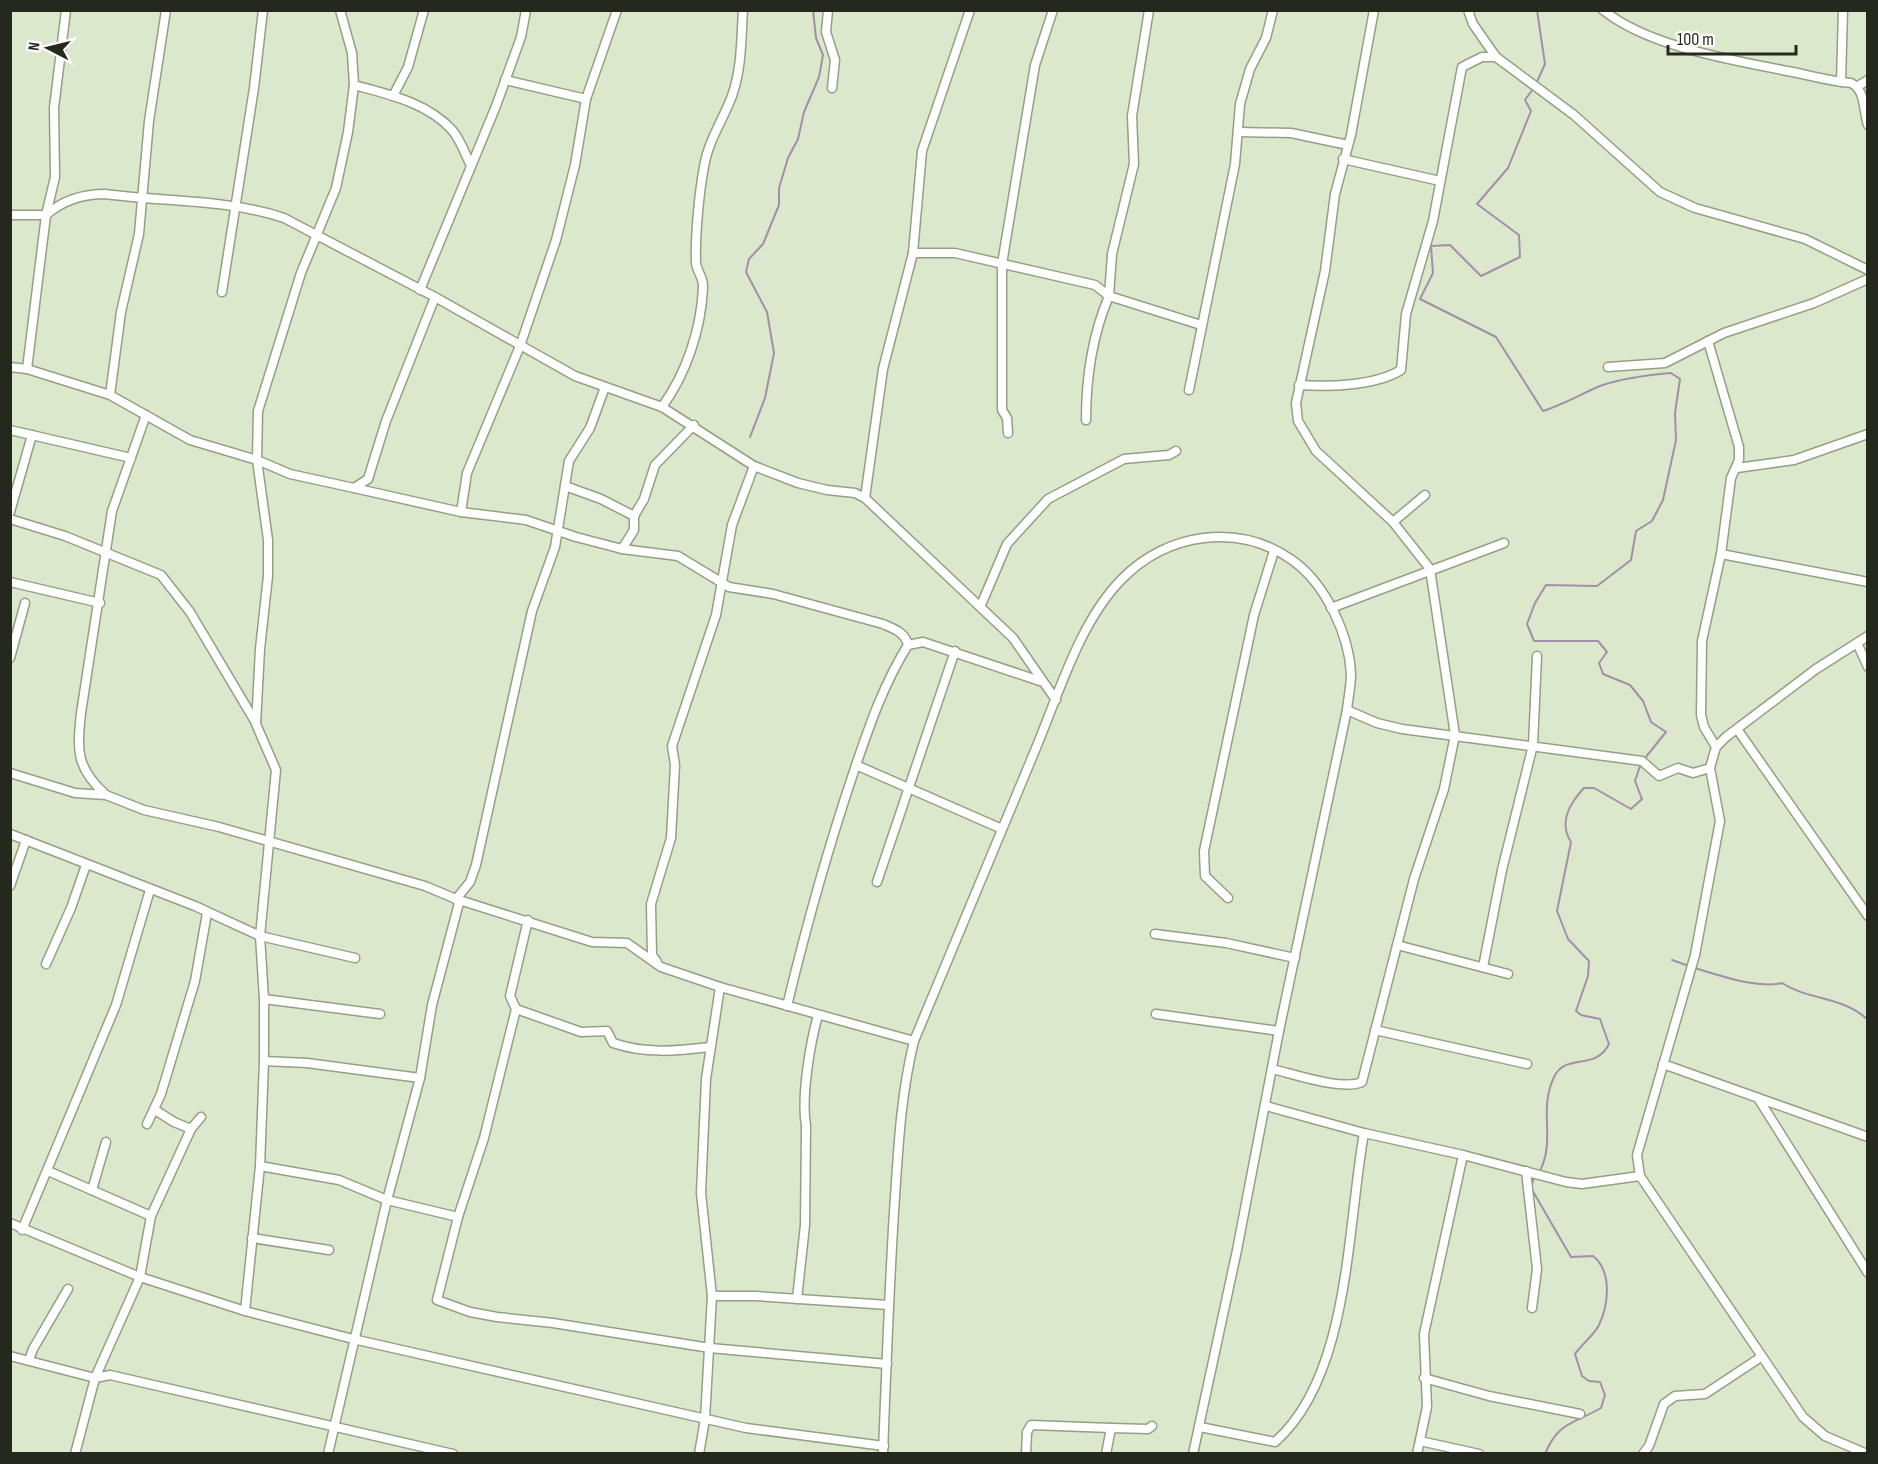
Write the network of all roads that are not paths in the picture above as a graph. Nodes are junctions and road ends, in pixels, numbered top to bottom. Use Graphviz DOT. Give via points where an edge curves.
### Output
graph roads {
  1 [pos="66,10"];
  2 [pos="166,10"];
  3 [pos="263,10"];
  4 [pos="340,10"];
  5 [pos="424,10"];
  6 [pos="526,10"];
  7 [pos="617,10"];
  8 [pos="743,10"];
  9 [pos="828,10"];
  10 [pos="970,10"];
  11 [pos="1053,10"];
  12 [pos="1149,10"];
  13 [pos="1273,10"];
  14 [pos="1374,10"];
  15 [pos="1468,10"];
  16 [pos="1603,10"];
  17 [pos="1843,10"];
  18 [pos="1496,57"];
  19 [pos="505,80"];
  20 [pos="1868,80"];
  21 [pos="1841,82"];
  22 [pos="354,85"];
  23 [pos="1858,86"];
  24 [pos="832,88"];
  25 [pos="393,96"];
  26 [pos="586,99"];
  27 [pos="1868,125"];
  28 [pos="1239,132"];
  29 [pos="1348,146"];
  30 [pos="1343,159"];
  31 [pos="471,164"];
  32 [pos="1440,181"];
  33 [pos="142,200"];
  34 [pos="236,207"];
  35 [pos="46,215"];
  36 [pos="10,216"];
  37 [pos="318,237"];
  38 [pos="913,253"];
  39 [pos="1002,264"];
  40 [pos="1868,270"];
  41 [pos="1868,279"];
  42 [pos="420,290"];
  43 [pos="222,292"];
  44 [pos="1109,296"];
  45 [pos="435,297"];
  46 [pos="1202,326"];
  47 [pos="1708,341"];
  48 [pos="520,346"];
  49 [pos="10,367"];
  50 [pos="1608,367"];
  51 [pos="27,369"];
  52 [pos="1299,385"];
  53 [pos="604,387"];
  54 [pos="1189,390"];
  55 [pos="110,395"];
  56 [pos="662,407"];
  57 [pos="146,415"];
  58 [pos="1086,420"];
  59 [pos="694,426"];
  60 [pos="10,430"];
  61 [pos="1008,433"];
  62 [pos="1868,434"];
  63 [pos="32,435"];
  64 [pos="1176,452"];
  65 [pos="131,458"];
  66 [pos="257,460"];
  67 [pos="754,466"];
  68 [pos="1737,468"];
  69 [pos="565,486"];
  70 [pos="354,488"];
  71 [pos="1425,495"];
  72 [pos="865,498"];
  73 [pos="10,512"];
  74 [pos="461,512"];
  75 [pos="634,516"];
  76 [pos="10,519"];
  77 [pos="1393,522"];
  78 [pos="558,530"];
  79 [pos="1504,543"];
  80 [pos="622,549"];
  81 [pos="1274,551"];
  82 [pos="108,554"];
  83 [pos="1720,554"];
  84 [pos="1430,569"];
  85 [pos="10,582"];
  86 [pos="1868,582"];
  87 [pos="720,584"];
  88 [pos="25,603"];
  89 [pos="99,603"];
  90 [pos="981,605"];
  91 [pos="1331,608"];
  92 [pos="1868,636"];
  93 [pos="1857,643"];
  94 [pos="908,645"];
  95 [pos="955,651"];
  96 [pos="1537,656"];
  97 [pos="10,658"];
  98 [pos="1868,668"];
  99 [pos="1043,682"];
  100 [pos="1056,700"];
  101 [pos="1347,710"];
  102 [pos="256,724"];
  103 [pos="1737,729"];
  104 [pos="1455,735"];
  105 [pos="1533,745"];
  106 [pos="1716,747"];
  107 [pos="856,765"];
  108 [pos="1710,768"];
  109 [pos="10,772"];
  110 [pos="909,787"];
  111 [pos="106,795"];
  112 [pos="1002,829"];
  113 [pos="10,834"];
  114 [pos="26,840"];
  115 [pos="270,842"];
  116 [pos="86,865"];
  117 [pos="878,882"];
  118 [pos="10,886"];
  119 [pos="150,890"];
  120 [pos="456,898"];
  121 [pos="1228,898"];
  122 [pos="207,913"];
  123 [pos="1868,916"];
  124 [pos="528,920"];
  125 [pos="1155,934"];
  126 [pos="260,936"];
  127 [pos="1397,945"];
  128 [pos="355,958"];
  129 [pos="1295,958"];
  130 [pos="46,964"];
  131 [pos="661,967"];
  132 [pos="1483,967"];
  133 [pos="1508,974"];
  134 [pos="720,987"];
  135 [pos="264,999"];
  136 [pos="787,1006"];
  137 [pos="516,1009"];
  138 [pos="380,1014"];
  139 [pos="1156,1014"];
  140 [pos="818,1015"];
  141 [pos="1375,1030"];
  142 [pos="1279,1031"];
  143 [pos="914,1041"];
  144 [pos="711,1047"];
  145 [pos="264,1061"];
  146 [pos="1527,1064"];
  147 [pos="1663,1064"];
  148 [pos="1272,1069"];
  149 [pos="420,1078"];
  150 [pos="1758,1098"];
  151 [pos="1266,1106"];
  152 [pos="155,1110"];
  153 [pos="201,1117"];
  154 [pos="147,1124"];
  155 [pos="191,1129"];
  156 [pos="1364,1133"];
  157 [pos="1868,1137"];
  158 [pos="106,1142"];
  159 [pos="1463,1155"];
  160 [pos="260,1166"];
  161 [pos="48,1171"];
  162 [pos="1529,1172"];
  163 [pos="1640,1176"];
  164 [pos="92,1190"];
  165 [pos="387,1200"];
  166 [pos="151,1216"];
  167 [pos="458,1217"];
  168 [pos="10,1223"];
  169 [pos="22,1230"];
  170 [pos="252,1238"];
  171 [pos="329,1250"];
  172 [pos="1868,1273"];
  173 [pos="140,1277"];
  174 [pos="68,1289"];
  175 [pos="712,1296"];
  176 [pos="796,1299"];
  177 [pos="888,1305"];
  178 [pos="1533,1308"];
  179 [pos="245,1311"];
  180 [pos="352,1339"];
  181 [pos="710,1348"];
  182 [pos="10,1356"];
  183 [pos="1761,1358"];
  184 [pos="29,1360"];
  185 [pos="887,1364"];
  186 [pos="95,1378"];
  187 [pos="1424,1378"];
  188 [pos="1581,1414"];
  189 [pos="705,1419"];
  190 [pos="1152,1426"];
  191 [pos="1200,1427"];
  192 [pos="333,1428"];
  193 [pos="1111,1428"];
  194 [pos="1420,1441"];
  195 [pos="884,1450"];
  196 [pos="75,1454"];
  197 [pos="328,1454"];
  198 [pos="453,1454"];
  199 [pos="699,1454"];
  200 [pos="1026,1454"];
  201 [pos="1106,1454"];
  202 [pos="1192,1454"];
  203 [pos="1417,1454"];
  204 [pos="1479,1454"];
  205 [pos="1643,1454"];
  206 [pos="1867,1454"];
  1 -- 35 [label="street" via="54,108 55,177"];
  2 -- 33 [label="street"];
  3 -- 34 [label="street"];
  4 -- 22 [label="street" via="352,52"];
  5 -- 25 [label="street" via="408,67"];
  6 -- 19 [label="street"];
  7 -- 26 [label="street"];
  8 -- 56 [label="street" via="738,77 712,135 704,166 696,264 703,288 699,310 686,366"];
  9 -- 24 [label="street" via="826,32 835,60"];
  10 -- 38 [label="street" via="922,151"];
  11 -- 39 [label="street" via="1035,65"];
  12 -- 44 [label="street" via="1132,116 1134,164 1112,254"];
  13 -- 28 [label="street" via="1244,90"];
  14 -- 29 [label="street"];
  15 -- 18 [label="street"];
  16 -- 21 [label="street" via="1620,23 1677,46"];
  17 -- 21 [label="street"];
  18 -- 32 [label="street" via="1482,57 1462,67"];
  18 -- 40 [label="street" via="1574,115 1660,192 1695,208 1805,239"];
  19 -- 26 [label="street"];
  19 -- 31 [label="street"];
  20 -- 23 [label="street"];
  21 -- 23 [label="street"];
  22 -- 25 [label="street"];
  22 -- 37 [label="street" via="336,188"];
  23 -- 27 [label="street"];
  25 -- 31 [label="street" via="439,118 454,132"];
  26 -- 48 [label="street" via="577,156 556,240"];
  28 -- 29 [label="street" via="1291,134"];
  28 -- 46 [label="street"];
  29 -- 30 [label="street"];
  30 -- 32 [label="street"];
  30 -- 52 [label="street" via="1325,271"];
  31 -- 42 [label="street"];
  32 -- 52 [label="street" via="1428,246 1419,264 1406,314 1401,370 1380,378 1332,386"];
  33 -- 34 [label="street"];
  33 -- 35 [label="street" via="83,195 56,206"];
  33 -- 55 [label="street"];
  34 -- 37 [label="street" via="284,218"];
  34 -- 43 [label="street"];
  35 -- 36 [label="street"];
  35 -- 51 [label="street"];
  37 -- 42 [label="street"];
  37 -- 66 [label="street" via="301,273 263,390 258,411"];
  38 -- 39 [label="street" via="956,253"];
  38 -- 72 [label="street" via="882,369"];
  39 -- 44 [label="street" via="1095,285"];
  39 -- 61 [label="street" via="1002,410"];
  41 -- 47 [label="street"];
  42 -- 45 [label="street"];
  44 -- 46 [label="street"];
  44 -- 58 [label="street" via="1096,327"];
  45 -- 48 [label="street"];
  45 -- 70 [label="street" via="386,421 368,479"];
  46 -- 54 [label="street"];
  47 -- 50 [label="street" via="1665,363"];
  47 -- 68 [label="street" via="1739,447"];
  48 -- 53 [label="street"];
  48 -- 74 [label="street" via="467,473"];
  49 -- 51 [label="street"];
  51 -- 55 [label="street"];
  52 -- 77 [label="street" via="1296,403 1303,433 1316,451"];
  53 -- 56 [label="street"];
  53 -- 69 [label="street" via="590,429 572,452"];
  55 -- 57 [label="street"];
  56 -- 59 [label="street"];
  57 -- 65 [label="street"];
  57 -- 66 [label="street" via="190,440"];
  59 -- 67 [label="street"];
  59 -- 75 [label="street" via="655,465"];
  60 -- 63 [label="street"];
  62 -- 68 [label="street" via="1794,460"];
  63 -- 65 [label="street"];
  63 -- 73 [label="street"];
  64 -- 90 [label="street" via="1124,459 1048,499 1007,544"];
  65 -- 82 [label="street" via="112,511"];
  66 -- 70 [label="street" via="290,474"];
  66 -- 102 [label="street" via="268,540 268,576"];
  67 -- 72 [label="street" via="798,483"];
  67 -- 87 [label="street" via="732,525"];
  68 -- 83 [label="street" via="1731,478"];
  69 -- 75 [label="street"];
  69 -- 78 [label="street"];
  70 -- 74 [label="street"];
  71 -- 77 [label="street"];
  72 -- 90 [label="street"];
  74 -- 78 [label="street" via="515,517"];
  75 -- 80 [label="street" via="634,530"];
  76 -- 82 [label="street"];
  77 -- 84 [label="street"];
  78 -- 80 [label="street"];
  78 -- 120 [label="street" via="532,611 476,865 470,882"];
  79 -- 84 [label="street"];
  80 -- 87 [label="street" via="678,556"];
  81 -- 91 [label="street" via="1291,559 1311,578"];
  81 -- 100 [label="street" via="1238,538 1203,536 1181,542 1142,562 1101,603"];
  81 -- 121 [label="street" via="1254,615 1204,851 1205,876"];
  82 -- 89 [label="street"];
  82 -- 102 [label="street" via="161,575 190,612"];
  83 -- 86 [label="street"];
  83 -- 106 [label="street" via="1702,641 1701,715"];
  84 -- 91 [label="street"];
  84 -- 104 [label="street"];
  85 -- 89 [label="street"];
  87 -- 94 [label="street" via="883,624 899,631"];
  87 -- 131 [label="street" via="716,615 672,746 675,765 671,838 651,904 652,955"];
  88 -- 97 [label="street"];
  89 -- 111 [label="street" via="78,737 85,773"];
  90 -- 99 [label="street" via="1013,638"];
  91 -- 101 [label="street" via="1351,675"];
  92 -- 93 [label="street"];
  93 -- 98 [label="street"];
  93 -- 103 [label="street"];
  94 -- 95 [label="street" via="923,642"];
  94 -- 107 [label="street" via="892,670"];
  95 -- 99 [label="street"];
  95 -- 110 [label="street"];
  96 -- 105 [label="street"];
  99 -- 100 [label="street"];
  100 -- 112 [label="street"];
  101 -- 104 [label="street" via="1402,729"];
  101 -- 129 [label="street"];
  102 -- 115 [label="street" via="276,770"];
  103 -- 106 [label="street"];
  103 -- 123 [label="street"];
  104 -- 105 [label="street"];
  104 -- 127 [label="street" via="1444,789"];
  105 -- 108 [label="street" via="1642,761 1659,776 1678,768 1693,773"];
  105 -- 132 [label="street"];
  106 -- 108 [label="street"];
  107 -- 110 [label="street"];
  107 -- 136 [label="street"];
  108 -- 147 [label="street" via="1720,821 1692,967"];
  109 -- 111 [label="street" via="75,793"];
  110 -- 112 [label="street"];
  110 -- 117 [label="street"];
  111 -- 115 [label="street" via="144,810"];
  112 -- 143 [label="street"];
  113 -- 114 [label="street"];
  114 -- 116 [label="street"];
  114 -- 118 [label="street"];
  115 -- 120 [label="street"];
  115 -- 126 [label="street"];
  116 -- 119 [label="street"];
  116 -- 130 [label="street" via="72,908"];
  119 -- 122 [label="street"];
  119 -- 161 [label="street" via="116,1005"];
  120 -- 124 [label="street"];
  120 -- 149 [label="street" via="459,908 432,1005"];
  122 -- 126 [label="street"];
  122 -- 152 [label="street" via="195,981"];
  124 -- 131 [label="street" via="592,942 627,943"];
  124 -- 137 [label="street" via="510,996"];
  125 -- 129 [label="street" via="1226,943"];
  126 -- 128 [label="street"];
  126 -- 135 [label="street"];
  127 -- 132 [label="street"];
  127 -- 141 [label="street"];
  129 -- 142 [label="street"];
  131 -- 134 [label="street"];
  132 -- 133 [label="street"];
  134 -- 136 [label="street"];
  134 -- 144 [label="street"];
  135 -- 138 [label="street"];
  135 -- 145 [label="street"];
  136 -- 140 [label="street"];
  137 -- 144 [label="street" via="581,1032 607,1031 613,1043 629,1048 668,1052"];
  137 -- 167 [label="street" via="484,1138"];
  139 -- 142 [label="street"];
  140 -- 143 [label="street"];
  140 -- 176 [label="street" via="811,1038 803,1110 805,1225"];
  141 -- 146 [label="street"];
  141 -- 148 [label="street" via="1365,1077 1355,1085"];
  142 -- 148 [label="street"];
  143 -- 177 [label="street" via="899,1123"];
  144 -- 175 [label="street" via="701,1192"];
  145 -- 149 [label="street" via="307,1062"];
  145 -- 160 [label="street"];
  147 -- 150 [label="street"];
  147 -- 163 [label="street" via="1637,1155"];
  148 -- 151 [label="street"];
  149 -- 165 [label="street"];
  150 -- 157 [label="street"];
  150 -- 172 [label="street"];
  151 -- 156 [label="street"];
  151 -- 191 [label="street"];
  152 -- 154 [label="street"];
  152 -- 155 [label="street"];
  153 -- 155 [label="street"];
  155 -- 166 [label="street"];
  156 -- 159 [label="street"];
  156 -- 191 [label="street" via="1341,1308 1316,1390 1275,1442"];
  158 -- 164 [label="street"];
  159 -- 162 [label="street"];
  159 -- 187 [label="street" via="1424,1334"];
  160 -- 165 [label="street" via="339,1180"];
  160 -- 170 [label="street"];
  161 -- 164 [label="street"];
  161 -- 169 [label="street"];
  162 -- 163 [label="street" via="1582,1184"];
  162 -- 178 [label="street" via="1537,1269"];
  163 -- 183 [label="street"];
  164 -- 166 [label="street"];
  165 -- 167 [label="street"];
  165 -- 180 [label="street"];
  166 -- 173 [label="street"];
  167 -- 181 [label="street" via="437,1300 497,1317"];
  168 -- 169 [label="street"];
  169 -- 173 [label="street"];
  170 -- 171 [label="street"];
  170 -- 179 [label="street"];
  173 -- 179 [label="street"];
  173 -- 186 [label="street"];
  174 -- 184 [label="street"];
  175 -- 176 [label="street"];
  175 -- 181 [label="street"];
  176 -- 177 [label="street"];
  177 -- 185 [label="street"];
  179 -- 180 [label="street"];
  180 -- 189 [label="street"];
  180 -- 192 [label="street"];
  181 -- 185 [label="street"];
  181 -- 189 [label="street"];
  182 -- 184 [label="street"];
  183 -- 205 [label="street" via="1706,1394 1669,1399"];
  183 -- 206 [label="street" via="1803,1417 1825,1436"];
  184 -- 186 [label="street"];
  185 -- 195 [label="street"];
  186 -- 192 [label="street" via="110,1375"];
  186 -- 196 [label="street"];
  187 -- 188 [label="street" via="1489,1396"];
  187 -- 194 [label="street" via="1427,1407"];
  189 -- 195 [label="street"];
  189 -- 199 [label="street"];
  190 -- 193 [label="street"];
  191 -- 202 [label="street"];
  192 -- 197 [label="street"];
  192 -- 198 [label="street"];
  193 -- 200 [label="street" via="1031,1425"];
  193 -- 201 [label="street"];
  194 -- 203 [label="street"];
  194 -- 204 [label="street"];
}
